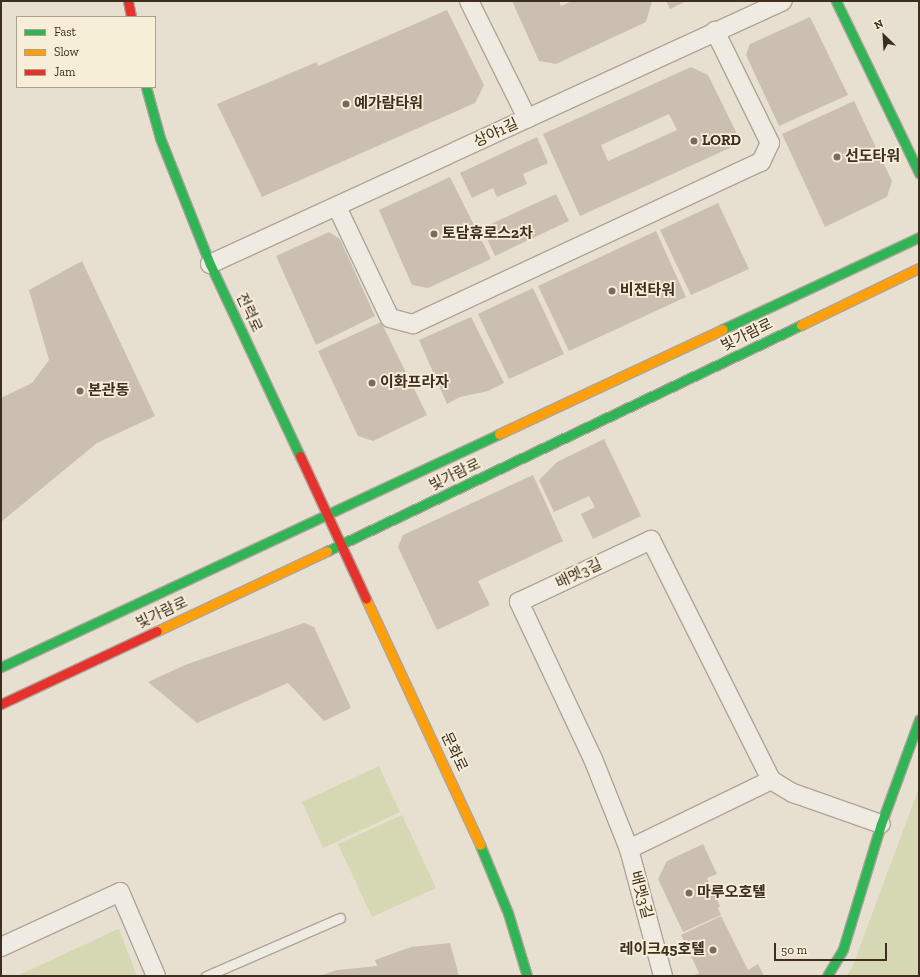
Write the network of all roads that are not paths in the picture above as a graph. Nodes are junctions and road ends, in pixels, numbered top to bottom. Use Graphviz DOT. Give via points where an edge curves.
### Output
graph roads {
  1 [pos="128,1"];
  2 [pos="468,1"];
  3 [pos="783,1"];
  4 [pos="836,1"];
  5 [pos="131,16"];
  6 [pos="715,31"];
  7 [pos="146,88"];
  8 [pos="527,118"];
  9 [pos="919,173"];
  10 [pos="337,207"];
  11 [pos="919,237"];
  12 [pos="210,264"];
  13 [pos="919,268"];
  14 [pos="328,514"];
  15 [pos="342,544"];
  16 [pos="1,667"];
  17 [pos="1,704"];
  18 [pos="919,720"];
  19 [pos="770,780"];
  20 [pos="881,824"];
  21 [pos="629,848"];
  22 [pos="340,918"];
  23 [pos="1,947"];
  24 [pos="156,976"];
  25 [pos="206,976"];
  26 [pos="528,976"];
  27 [pos="663,976"];
  28 [pos="827,976"];
  1 -- 5 [label="main road"];
  2 -- 8 [label="street"];
  3 -- 6 [label="street, 상야1길"];
  4 -- 9 [label="main road"];
  6 -- 8 [label="street, 상야1길"];
  6 -- 10 [label="street" via="770,143 762,162 413,324 390,318"];
  7 -- 12 [label="main road, 전력로" via="160,138"];
  8 -- 10 [label="street, 상야1길"];
  10 -- 12 [label="street, 상야1길"];
  11 -- 14 [label="main road, 빛가람로"];
  12 -- 14 [label="main road, 전력로"];
  13 -- 15 [label="main road, 빛가람로"];
  14 -- 15 [label="main road, 전력로"];
  14 -- 16 [label="main road, 빛가람로"];
  15 -- 17 [label="main road, 빛가람로"];
  15 -- 26 [label="main road, 문화로" via="476,832 508,914"];
  18 -- 20 [label="main road"];
  19 -- 20 [label="street" via="793,793"];
  19 -- 21 [label="street"];
  19 -- 21 [label="street, 배멧3길" via="651,540 519,602 593,759"];
  20 -- 28 [label="main road" via="843,949"];
  21 -- 27 [label="street, 배멧3길"];
  22 -- 25 [label="lane"];
  23 -- 24 [label="street" via="120,892"];
}
